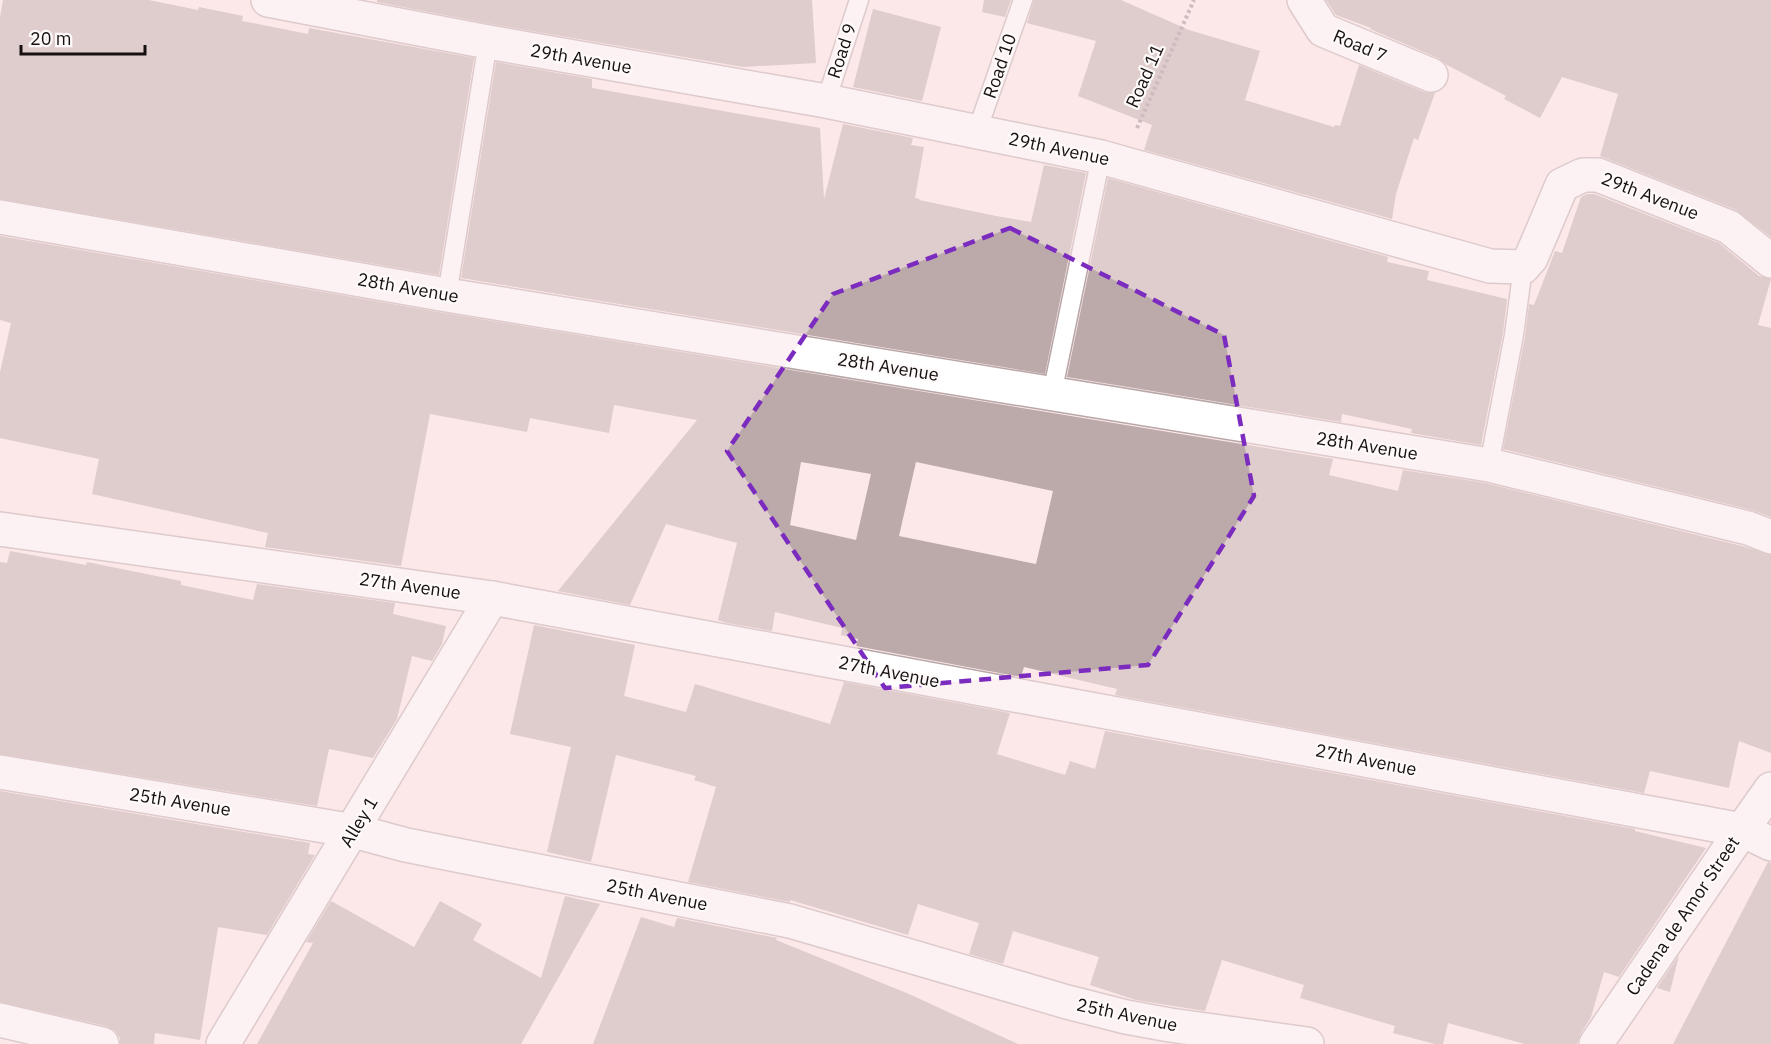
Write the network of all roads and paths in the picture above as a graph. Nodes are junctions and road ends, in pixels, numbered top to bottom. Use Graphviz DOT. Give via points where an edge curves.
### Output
graph roads {
  1 [pos="268,0"];
  2 [pos="859,0"];
  3 [pos="1023,0"];
  4 [pos="1194,0"];
  5 [pos="1304,0"];
  6 [pos="488,42"];
  7 [pos="1431,75"];
  8 [pos="826,101"];
  9 [pos="977,131"];
  10 [pos="1111,160"];
  11 [pos="0,217"];
  12 [pos="1771,261"];
  13 [pos="1523,267"];
  14 [pos="447,295"];
  15 [pos="1052,394"];
  16 [pos="1489,465"];
  17 [pos="0,529"];
  18 [pos="1771,537"];
  19 [pos="492,598"];
  20 [pos="0,772"];
  21 [pos="1771,789"];
  22 [pos="1742,830"];
  23 [pos="354,831"];
  24 [pos="1771,844"];
  25 [pos="0,1020"];
  26 [pos="102,1044"];
  27 [pos="223,1044"];
  28 [pos="1307,1044"];
  29 [pos="1596,1044"];
  1 -- 6 [label="street, 29th Avenue"];
  2 -- 8 [label="lane, Road 9"];
  3 -- 9 [label="lane, Road 10"];
  4 -- 10 [label="path, Road 11"];
  5 -- 7 [label="street, Road 7" via="1323,30"];
  6 -- 8 [label="street, 29th Avenue"];
  6 -- 14 [label="lane"];
  8 -- 9 [label="street, 29th Avenue"];
  9 -- 10 [label="street, 29th Avenue"];
  10 -- 13 [label="street, 29th Avenue" via="1490,266"];
  10 -- 15 [label="lane"];
  11 -- 14 [label="street, 28th Avenue"];
  12 -- 13 [label="street, 29th Avenue" via="1729,227 1591,175 1562,185 1531,258"];
  13 -- 16 [label="lane"];
  14 -- 15 [label="street, 28th Avenue"];
  15 -- 16 [label="street, 28th Avenue"];
  16 -- 18 [label="street, 28th Avenue" via="1748,528"];
  17 -- 19 [label="street, 27th Avenue"];
  19 -- 22 [label="street, 27th Avenue"];
  19 -- 23 [label="street, Alley 1"];
  20 -- 23 [label="street, 25th Avenue"];
  21 -- 22 [label="street, Cadena de Amor Street"];
  22 -- 24 [label="street, 27th Avenue"];
  22 -- 29 [label="street, Cadena de Amor Street"];
  23 -- 27 [label="street, Alley 1"];
  23 -- 28 [label="street, 25th Avenue" via="406,845 790,921 1126,1017"];
  25 -- 26 [label="street"];
}
